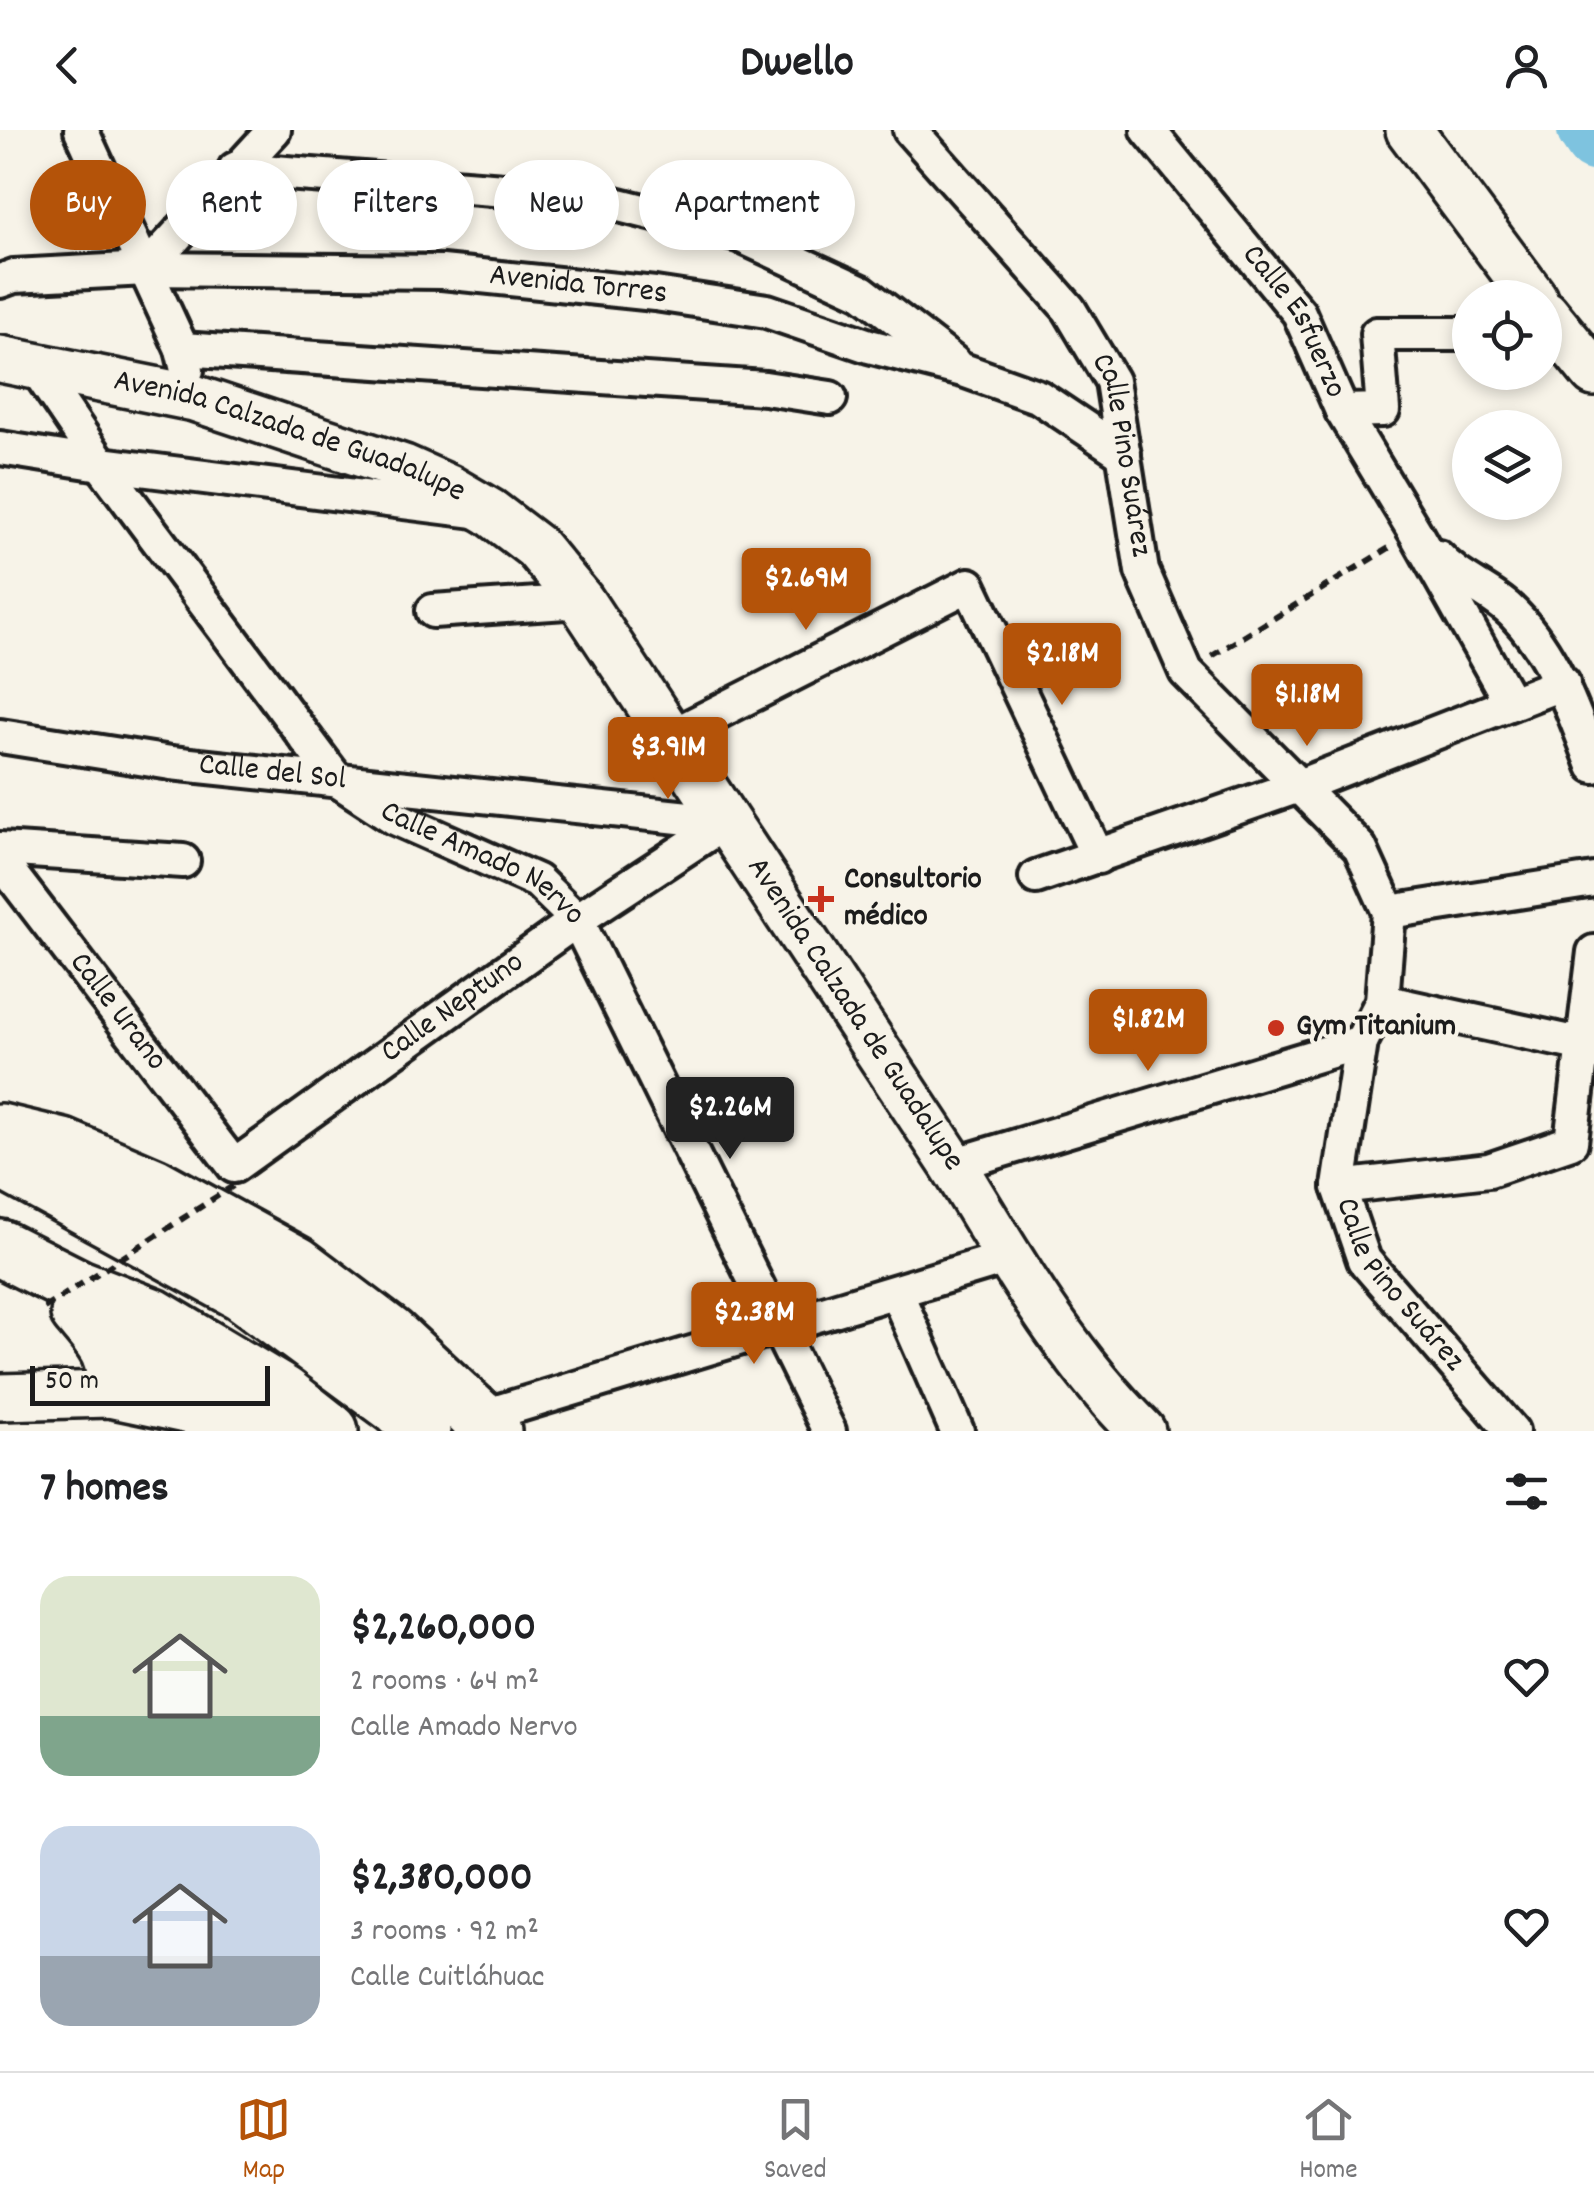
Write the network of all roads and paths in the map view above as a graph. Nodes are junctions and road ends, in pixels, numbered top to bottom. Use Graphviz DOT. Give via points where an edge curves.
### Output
graph roads {
  1 [pos="81,130"];
  2 [pos="274,130"];
  3 [pos="910,130"];
  4 [pos="1148,130"];
  5 [pos="1409,130"];
  6 [pos="244,160"];
  7 [pos="297,174"];
  8 [pos="166,247"];
  9 [pos="146,269"];
  10 [pos="1521,280"];
  11 [pos="0,281"];
  12 [pos="1452,334"];
  13 [pos="1562,340"];
  14 [pos="182,349"];
  15 [pos="17,362"];
  16 [pos="963,370"];
  17 [pos="1594,373"];
  18 [pos="194,398"];
  19 [pos="830,398"];
  20 [pos="1342,411"];
  21 [pos="0,448"];
  22 [pos="1124,454"];
  23 [pos="102,464"];
  24 [pos="490,512"];
  25 [pos="1416,532"];
  26 [pos="581,601"];
  27 [pos="433,611"];
  28 [pos="1186,672"];
  29 [pos="1563,683"];
  30 [pos="1511,703"];
  31 [pos="0,736"];
  32 [pos="671,736"];
  33 [pos="1594,766"];
  34 [pos="336,780"];
  35 [pos="1299,786"];
  36 [pos="726,822"];
  37 [pos="0,849"];
  38 [pos="1098,858"];
  39 [pos="0,860"];
  40 [pos="183,861"];
  41 [pos="1036,877"];
  42 [pos="1594,880"];
  43 [pos="1389,912"];
  44 [pos="577,920"];
  45 [pos="1594,952"];
  46 [pos="1382,1002"];
  47 [pos="1361,1042"];
  48 [pos="1584,1045"];
  49 [pos="0,1132"];
  50 [pos="0,1160"];
  51 [pos="954,1166"];
  52 [pos="234,1176"];
  53 [pos="1339,1187"];
  54 [pos="1009,1257"];
  55 [pos="38,1284"];
  56 [pos="896,1292"];
  57 [pos="777,1328"];
  58 [pos="109,1394"];
  59 [pos="1,1402"];
  60 [pos="487,1424"];
  61 [pos="240,1431"];
  62 [pos="262,1431"];
  63 [pos="330,1431"];
  64 [pos="422,1431"];
  65 [pos="828,1431"];
  66 [pos="957,1431"];
  67 [pos="1142,1431"];
  68 [pos="1512,1431"];
  1 -- 9 [label="street"];
  2 -- 6 [label="street"];
  3 -- 22 [label="street, Calle Pino Suárez" via="1070,309 1112,381"];
  4 -- 20 [label="street, Calle Esfuerzo" via="1299,314"];
  5 -- 10 [label="street"];
  7 -- 16 [label="street" via="582,196 740,235 862,292"];
  8 -- 9 [label="street"];
  9 -- 11 [label="street, Avenida Torres"];
  9 -- 14 [label="street"];
  9 -- 16 [label="street, Avenida Torres" via="442,272 655,294 767,312"];
  12 -- 20 [label="street" via="1377,334 1383,410"];
  13 -- 17 [label="street"];
  14 -- 18 [label="street"];
  14 -- 19 [label="street" via="765,388"];
  15 -- 18 [label="street, Avenida Calzada de Guadalupe"];
  15 -- 23 [label="street, Calle Amado Nervo"];
  16 -- 22 [label="street, Avenida Torres" via="1038,397"];
  18 -- 24 [label="street, Avenida Calzada de Guadalupe" via="404,468"];
  20 -- 25 [label="street, Calle Esfuerzo"];
  21 -- 23 [label="street"];
  22 -- 28 [label="street, Calle Pino Suárez" via="1142,570"];
  23 -- 24 [label="street"];
  23 -- 34 [label="street, Calle Amado Nervo"];
  24 -- 26 [label="street, Avenida Calzada de Guadalupe" via="536,547"];
  25 -- 28 [label="path"];
  25 -- 29 [label="street" via="1450,570 1513,613"];
  25 -- 30 [label="street"];
  26 -- 27 [label="street"];
  26 -- 32 [label="street, Avenida Calzada de Guadalupe"];
  28 -- 35 [label="street, Calle Pino Suárez"];
  29 -- 30 [label="street"];
  29 -- 33 [label="street"];
  30 -- 35 [label="street"];
  31 -- 34 [label="street, Calle del Sol" via="171,764"];
  32 -- 36 [label="street, Avenida Calzada de Guadalupe"];
  32 -- 38 [label="street" via="969,585"];
  34 -- 36 [label="street, Calle del Sol"];
  34 -- 44 [label="street, Calle Amado Nervo" via="395,818 538,881"];
  35 -- 38 [label="street"];
  35 -- 43 [label="street, Calle Pino Suárez" via="1360,848"];
  36 -- 44 [label="street, Calle Neptuno"];
  36 -- 51 [label="street, Avenida Calzada de Guadalupe"];
  37 -- 40 [label="street"];
  38 -- 41 [label="street"];
  39 -- 52 [label="street, Calle Urano"];
  42 -- 43 [label="street"];
  43 -- 46 [label="street, Calle Pino Suárez"];
  44 -- 52 [label="street, Calle Neptuno"];
  44 -- 57 [label="street, Calle Amado Nervo"];
  45 -- 48 [label="street"];
  46 -- 47 [label="street, Calle Pino Suárez"];
  46 -- 48 [label="street"];
  47 -- 51 [label="street"];
  47 -- 53 [label="street, Calle Pino Suárez"];
  48 -- 53 [label="street" via="1570,1142 1489,1170"];
  49 -- 60 [label="highway" via="63,1147 154,1186 296,1264 390,1334"];
  50 -- 64 [label="highway" via="242,1292"];
  51 -- 54 [label="street, Avenida Calzada de Guadalupe"];
  52 -- 55 [label="path, bridge"];
  53 -- 68 [label="street, Calle Pino Suárez" via="1364,1260"];
  54 -- 56 [label="street"];
  54 -- 67 [label="street, Avenida Calzada de Guadalupe" via="1106,1396"];
  55 -- 58 [label="street" via="108,1360"];
  55 -- 62 [label="highway"];
  55 -- 63 [label="highway" via="79,1288 154,1317 283,1394"];
  56 -- 57 [label="street"];
  56 -- 66 [label="street"];
  57 -- 60 [label="street"];
  57 -- 65 [label="street, Calle Amado Nervo"];
  58 -- 59 [label="street"];
  58 -- 61 [label="street" via="195,1412"];
}
